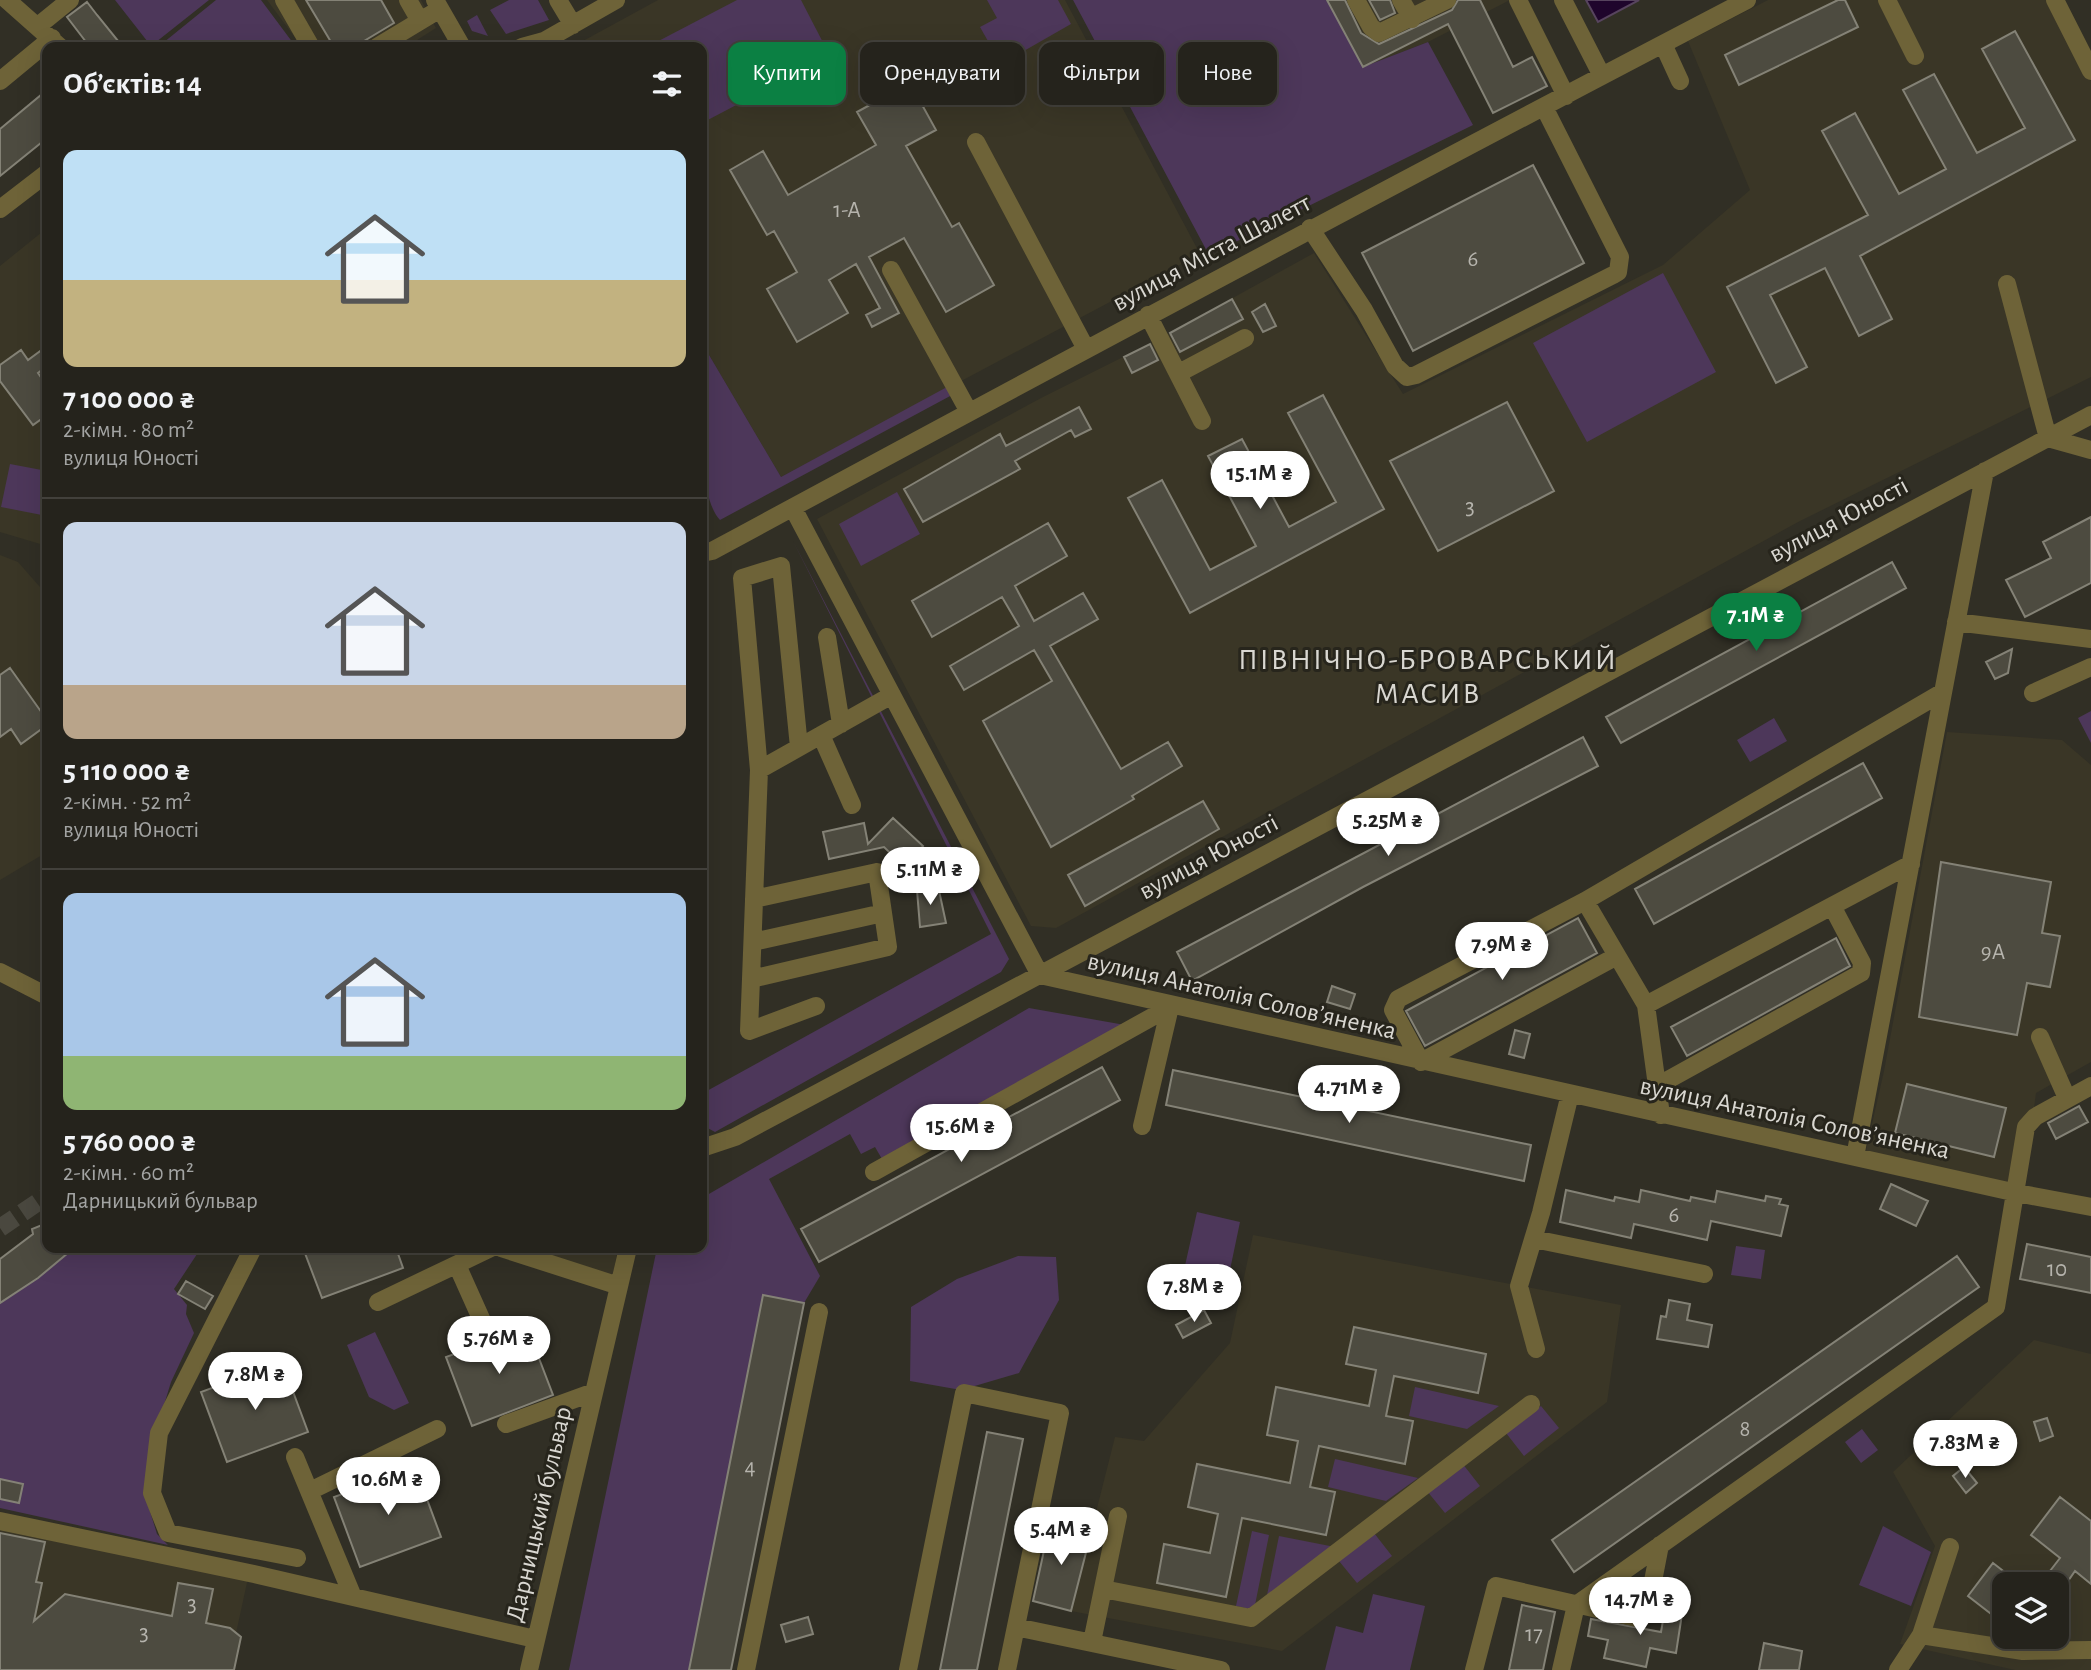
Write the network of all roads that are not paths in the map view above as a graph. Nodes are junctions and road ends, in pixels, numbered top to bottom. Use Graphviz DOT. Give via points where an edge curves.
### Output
graph roads {
  1 [pos="7,0"];
  2 [pos="70,0"];
  3 [pos="284,0"];
  4 [pos="408,0"];
  5 [pos="558,0"];
  6 [pos="616,0"];
  7 [pos="1356,0"];
  8 [pos="1401,0"];
  9 [pos="1447,0"];
  10 [pos="1518,0"];
  11 [pos="1563,0"];
  12 [pos="1747,0"];
  13 [pos="1886,0"];
  14 [pos="2055,0"];
  15 [pos="438,5"];
  16 [pos="1412,19"];
  17 [pos="419,21"];
  18 [pos="573,25"];
  19 [pos="50,37"];
  20 [pos="308,42"];
  21 [pos="385,42"];
  22 [pos="459,42"];
  23 [pos="540,42"];
  24 [pos="42,44"];
  25 [pos="1663,44"];
  26 [pos="1915,56"];
  27 [pos="2091,71"];
  28 [pos="1602,76"];
  29 [pos="0,81"];
  30 [pos="1680,82"];
  31 [pos="1566,96"];
  32 [pos="1544,107"];
  33 [pos="976,142"];
  34 [pos="42,177"];
  35 [pos="0,209"];
  36 [pos="1310,228"];
  37 [pos="891,270"];
  38 [pos="2007,284"];
  39 [pos="1148,315"];
  40 [pos="1245,338"];
  41 [pos="1086,349"];
  42 [pos="1179,373"];
  43 [pos="969,412"];
  44 [pos="2091,415"];
  45 [pos="1202,421"];
  46 [pos="2048,438"];
  47 [pos="2091,450"];
  48 [pos="1985,471"];
  49 [pos="793,508"];
  50 [pos="707,552"];
  51 [pos="1956,622"];
  52 [pos="827,638"];
  53 [pos="2091,639"];
  54 [pos="2091,667"];
  55 [pos="1943,692"];
  56 [pos="2033,693"];
  57 [pos="892,695"];
  58 [pos="841,724"];
  59 [pos="821,735"];
  60 [pos="799,747"];
  61 [pos="759,770"];
  62 [pos="852,805"];
  63 [pos="1911,863"];
  64 [pos="754,899"];
  65 [pos="1585,901"];
  66 [pos="1832,906"];
  67 [pos="883,913"];
  68 [pos="753,942"];
  69 [pos="1615,957"];
  70 [pos="0,972"];
  71 [pos="1040,975"];
  72 [pos="751,979"];
  73 [pos="42,993"];
  74 [pos="1646,1005"];
  75 [pos="816,1006"];
  76 [pos="1170,1007"];
  77 [pos="2039,1037"];
  78 [pos="1421,1062"];
  79 [pos="1657,1086"];
  80 [pos="2091,1086"];
  81 [pos="1570,1094"];
  82 [pos="2067,1098"];
  83 [pos="1661,1115"];
  84 [pos="1142,1126"];
  85 [pos="707,1146"];
  86 [pos="1855,1157"];
  87 [pos="874,1172"];
  88 [pos="2017,1193"];
  89 [pos="2091,1207"];
  90 [pos="1534,1239"];
  91 [pos="250,1253"];
  92 [pos="481,1253"];
  93 [pos="521,1253"];
  94 [pos="627,1253"];
  95 [pos="457,1265"];
  96 [pos="1704,1274"];
  97 [pos="619,1286"];
  98 [pos="378,1302"];
  99 [pos="818,1312"];
  100 [pos="483,1323"];
  101 [pos="1536,1349"];
  102 [pos="594,1392"];
  103 [pos="1531,1404"];
  104 [pos="506,1424"];
  105 [pos="437,1429"];
  106 [pos="295,1457"];
  107 [pos="310,1491"];
  108 [pos="1118,1516"];
  109 [pos="0,1521"];
  110 [pos="1661,1545"];
  111 [pos="1950,1546"];
  112 [pos="298,1558"];
  113 [pos="1103,1589"];
  114 [pos="353,1597"];
  115 [pos="1576,1605"];
  116 [pos="1016,1627"];
  117 [pos="1921,1635"];
  118 [pos="535,1639"];
  119 [pos="1092,1642"];
  120 [pos="2091,1650"];
  121 [pos="529,1670"];
  122 [pos="746,1670"];
  123 [pos="908,1670"];
  124 [pos="1007,1670"];
  125 [pos="1221,1670"];
  126 [pos="1474,1670"];
  127 [pos="1561,1670"];
  128 [pos="1898,1670"];
  1 -- 19 [label="street"];
  2 -- 19 [label="street"];
  3 -- 20 [label="street"];
  4 -- 17 [label="street"];
  5 -- 18 [label="street"];
  6 -- 18 [label="street"];
  7 -- 16 [label="street" via="1379,33"];
  8 -- 16 [label="street"];
  9 -- 16 [label="street"];
  10 -- 31 [label="street"];
  11 -- 28 [label="street"];
  12 -- 25 [label="street, вулиця Міста Шалетт"];
  13 -- 26 [label="street"];
  14 -- 27 [label="street"];
  15 -- 17 [label="street"];
  15 -- 22 [label="street"];
  17 -- 21 [label="street"];
  18 -- 23 [label="street"];
  24 -- 29 [label="street"];
  25 -- 28 [label="street, вулиця Міста Шалетт"];
  25 -- 30 [label="street"];
  28 -- 31 [label="street, вулиця Міста Шалетт"];
  31 -- 32 [label="street, вулиця Міста Шалетт"];
  32 -- 36 [label="street, вулиця Міста Шалетт"];
  32 -- 36 [label="street" via="1620,257 1618,272 1407,377 1395,366"];
  33 -- 41 [label="street"];
  34 -- 35 [label="street"];
  36 -- 39 [label="street, вулиця Міста Шалетт"];
  37 -- 43 [label="street"];
  38 -- 46 [label="street"];
  39 -- 41 [label="street, вулиця Міста Шалетт"];
  39 -- 42 [label="street"];
  40 -- 42 [label="street"];
  41 -- 43 [label="street, вулиця Міста Шалетт"];
  42 -- 45 [label="street"];
  43 -- 49 [label="street, вулиця Міста Шалетт"];
  44 -- 46 [label="street, вулиця Юності"];
  46 -- 47 [label="street"];
  46 -- 48 [label="street, вулиця Юності"];
  48 -- 51 [label="street"];
  48 -- 71 [label="street, вулиця Юності"];
  49 -- 50 [label="street, вулиця Міста Шалетт"];
  49 -- 57 [label="street"];
  51 -- 53 [label="street"];
  51 -- 55 [label="street"];
  52 -- 58 [label="street"];
  54 -- 56 [label="street"];
  55 -- 63 [label="street"];
  55 -- 65 [label="street"];
  57 -- 58 [label="street"];
  57 -- 71 [label="street"];
  58 -- 59 [label="street"];
  59 -- 60 [label="street"];
  59 -- 62 [label="street"];
  60 -- 61 [label="street"];
  60 -- 61 [label="street" via="781,566 742,578"];
  61 -- 64 [label="street"];
  63 -- 66 [label="street"];
  63 -- 86 [label="street"];
  64 -- 67 [label="street" via="877,873"];
  64 -- 68 [label="street"];
  65 -- 69 [label="street"];
  65 -- 78 [label="street" via="1398,999 1395,1016"];
  66 -- 74 [label="street"];
  66 -- 79 [label="street" via="1862,963 1861,973"];
  67 -- 68 [label="street"];
  67 -- 72 [label="street" via="888,947"];
  68 -- 72 [label="street"];
  69 -- 74 [label="street"];
  69 -- 78 [label="street"];
  70 -- 73 [label="street"];
  71 -- 76 [label="street, вулиця Анатолія Соловʼяненка"];
  71 -- 85 [label="street" via="735,1137"];
  72 -- 75 [label="street" via="749,1031"];
  74 -- 79 [label="street"];
  76 -- 78 [label="street, вулиця Анатолія Соловʼяненка"];
  76 -- 84 [label="street"];
  76 -- 87 [label="street"];
  77 -- 82 [label="street"];
  78 -- 81 [label="street, вулиця Анатолія Соловʼяненка"];
  79 -- 83 [label="street"];
  80 -- 82 [label="street"];
  81 -- 83 [label="street, вулиця Анатолія Соловʼяненка"];
  81 -- 90 [label="street"];
  82 -- 88 [label="street" via="2026,1127"];
  83 -- 86 [label="street, вулиця Анатолія Соловʼяненка"];
  86 -- 88 [label="street, вулиця Анатолія Соловʼяненка"];
  88 -- 89 [label="street, вулиця Анатолія Соловʼяненка"];
  88 -- 110 [label="street" via="1996,1307"];
  90 -- 96 [label="street"];
  90 -- 101 [label="street" via="1518,1286"];
  91 -- 112 [label="street" via="159,1433 152,1493 168,1533"];
  92 -- 95 [label="street"];
  93 -- 97 [label="street"];
  94 -- 97 [label="street, Дарницький бульвар"];
  95 -- 98 [label="street"];
  95 -- 100 [label="street"];
  97 -- 102 [label="street, Дарницький бульвар"];
  99 -- 122 [label="street"];
  102 -- 104 [label="street"];
  102 -- 118 [label="street, Дарницький бульвар"];
  103 -- 113 [label="street" via="1251,1618"];
  105 -- 107 [label="street"];
  106 -- 107 [label="street"];
  107 -- 114 [label="street"];
  108 -- 113 [label="street"];
  109 -- 114 [label="street"];
  110 -- 115 [label="street"];
  110 -- 115 [label="street" via="1644,1615 1637,1618"];
  111 -- 117 [label="street"];
  113 -- 119 [label="street"];
  114 -- 118 [label="street"];
  115 -- 126 [label="street" via="1496,1586"];
  115 -- 127 [label="street"];
  116 -- 119 [label="street"];
  116 -- 123 [label="street" via="1060,1413 964,1393"];
  116 -- 124 [label="street"];
  117 -- 120 [label="street" via="2023,1651"];
  117 -- 128 [label="street"];
  118 -- 121 [label="street, Дарницький бульвар"];
  119 -- 125 [label="street"];
}
